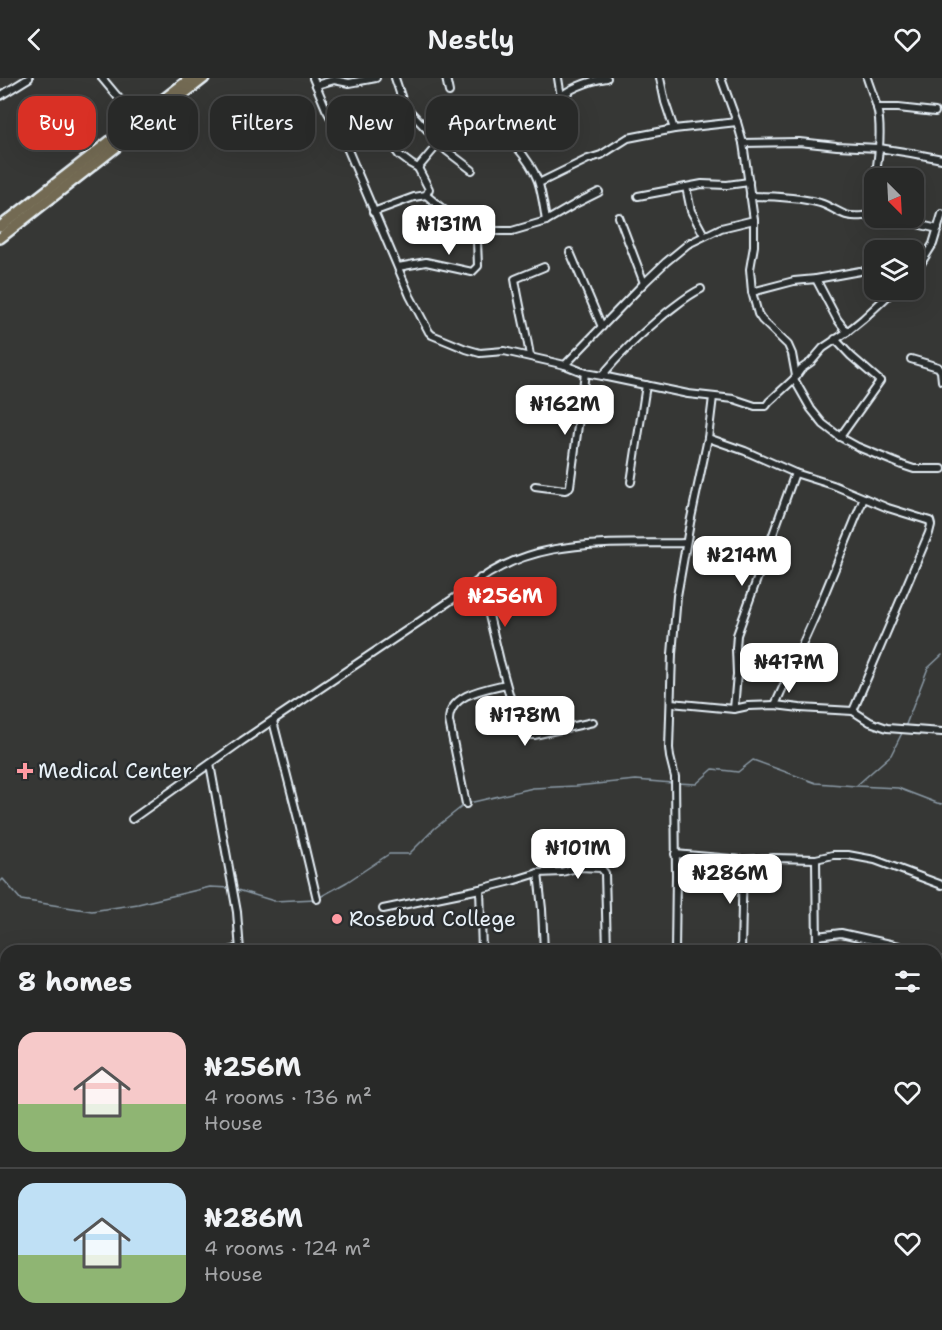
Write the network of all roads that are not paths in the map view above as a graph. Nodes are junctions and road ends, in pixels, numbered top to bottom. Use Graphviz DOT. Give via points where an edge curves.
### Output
graph roads {
  1 [pos="29,78"];
  2 [pos="102,78"];
  3 [pos="191,78"];
  4 [pos="204,78"];
  5 [pos="376,78"];
  6 [pos="395,78"];
  7 [pos="446,78"];
  8 [pos="558,78"];
  9 [pos="606,78"];
  10 [pos="660,78"];
  11 [pos="721,78"];
  12 [pos="867,78"];
  13 [pos="314,81"];
  14 [pos="449,92"];
  15 [pos="0,96"];
  16 [pos="117,96"];
  17 [pos="168,96"];
  18 [pos="401,96"];
  19 [pos="561,96"];
  20 [pos="563,96"];
  21 [pos="877,108"];
  22 [pos="327,111"];
  23 [pos="935,112"];
  24 [pos="414,116"];
  25 [pos="737,122"];
  26 [pos="426,129"];
  27 [pos="674,129"];
  28 [pos="108,143"];
  29 [pos="743,143"];
  30 [pos="879,148"];
  31 [pos="348,150"];
  32 [pos="395,150"];
  33 [pos="433,150"];
  34 [pos="445,150"];
  35 [pos="519,150"];
  36 [pos="942,159"];
  37 [pos="418,168"];
  38 [pos="876,168"];
  39 [pos="472,170"];
  40 [pos="748,182"];
  41 [pos="539,183"];
  42 [pos="686,188"];
  43 [pos="599,192"];
  44 [pos="426,195"];
  45 [pos="639,196"];
  46 [pos="750,196"];
  47 [pos="373,212"];
  48 [pos="942,214"];
  49 [pos="864,216"];
  50 [pos="618,217"];
  51 [pos="546,220"];
  52 [pos="754,220"];
  53 [pos="924,222"];
  54 [pos="940,224"];
  55 [pos="0,227"];
  56 [pos="483,230"];
  57 [pos="704,235"];
  58 [pos="0,238"];
  59 [pos="570,252"];
  60 [pos="924,257"];
  61 [pos="398,267"];
  62 [pos="544,267"];
  63 [pos="860,271"];
  64 [pos="816,279"];
  65 [pos="644,283"];
  66 [pos="701,289"];
  67 [pos="752,292"];
  68 [pos="885,300"];
  69 [pos="602,327"];
  70 [pos="847,332"];
  71 [pos="835,339"];
  72 [pos="530,356"];
  73 [pos="911,359"];
  74 [pos="565,365"];
  75 [pos="585,373"];
  76 [pos="602,376"];
  77 [pos="795,377"];
  78 [pos="942,381"];
  79 [pos="646,385"];
  80 [pos="713,397"];
  81 [pos="840,437"];
  82 [pos="708,438"];
  83 [pos="942,470"];
  84 [pos="795,473"];
  85 [pos="631,482"];
  86 [pos="535,486"];
  87 [pos="864,498"];
  88 [pos="686,543"];
  89 [pos="480,578"];
  90 [pos="506,684"];
  91 [pos="671,703"];
  92 [pos="775,705"];
  93 [pos="734,709"];
  94 [pos="854,711"];
  95 [pos="273,721"];
  96 [pos="593,722"];
  97 [pos="942,732"];
  98 [pos="210,764"];
  99 [pos="466,804"];
  100 [pos="132,819"];
  101 [pos="675,854"];
  102 [pos="816,859"];
  103 [pos="743,860"];
  104 [pos="538,873"];
  105 [pos="942,885"];
  106 [pos="480,889"];
  107 [pos="317,899"];
  108 [pos="383,909"];
  109 [pos="817,936"];
  110 [pos="240,945"];
  111 [pos="482,945"];
  112 [pos="544,945"];
  113 [pos="608,945"];
  114 [pos="675,945"];
  115 [pos="741,945"];
  116 [pos="817,945"];
  117 [pos="895,945"];
  1 -- 15 [label="street"];
  2 -- 16 [label="street"];
  3 -- 17 [label="main road"];
  4 -- 58 [label="main road"];
  5 -- 13 [label="street" via="349,83"];
  6 -- 18 [label="street"];
  7 -- 14 [label="street"];
  8 -- 19 [label="street"];
  9 -- 20 [label="street"];
  10 -- 27 [label="street"];
  11 -- 25 [label="street"];
  12 -- 21 [label="street"];
  13 -- 22 [label="street"];
  21 -- 23 [label="street"];
  21 -- 30 [label="street"];
  24 -- 26 [label="street"];
  25 -- 27 [label="street"];
  25 -- 29 [label="street"];
  27 -- 41 [label="street" via="628,138"];
  28 -- 55 [label="main road"];
  29 -- 30 [label="street" via="799,142"];
  29 -- 40 [label="street"];
  30 -- 36 [label="street"];
  30 -- 38 [label="street"];
  31 -- 47 [label="street"];
  32 -- 37 [label="street"];
  33 -- 37 [label="street"];
  34 -- 39 [label="street"];
  35 -- 41 [label="street"];
  37 -- 44 [label="street" via="429,189"];
  40 -- 42 [label="street"];
  40 -- 46 [label="street"];
  41 -- 51 [label="street"];
  42 -- 45 [label="street"];
  42 -- 57 [label="street" via="691,211"];
  43 -- 51 [label="street"];
  44 -- 47 [label="street"];
  44 -- 56 [label="street" via="455,219"];
  46 -- 49 [label="street" via="793,198 833,207 845,214"];
  46 -- 52 [label="street"];
  47 -- 61 [label="street"];
  48 -- 54 [label="street"];
  50 -- 65 [label="street"];
  51 -- 56 [label="street" via="512,231"];
  52 -- 57 [label="street"];
  52 -- 67 [label="street"];
  53 -- 54 [label="street"];
  54 -- 60 [label="street"];
  56 -- 61 [label="street" via="477,241 478,266 473,272 426,262"];
  57 -- 65 [label="street"];
  59 -- 69 [label="street"];
  61 -- 72 [label="street" via="432,335 480,353 504,351"];
  62 -- 72 [label="street" via="514,279"];
  63 -- 64 [label="street"];
  64 -- 67 [label="street"];
  64 -- 70 [label="street"];
  65 -- 69 [label="street"];
  66 -- 76 [label="street" via="641,333"];
  67 -- 77 [label="street" via="762,320 788,345"];
  68 -- 70 [label="street"];
  69 -- 74 [label="street"];
  70 -- 71 [label="street"];
  71 -- 77 [label="street"];
  71 -- 81 [label="street" via="880,381"];
  72 -- 74 [label="street"];
  73 -- 78 [label="street" via="940,369"];
  74 -- 75 [label="street"];
  75 -- 76 [label="street"];
  75 -- 86 [label="street" via="570,486 565,490"];
  76 -- 79 [label="street"];
  77 -- 80 [label="street" via="763,407"];
  77 -- 81 [label="street" via="811,409"];
  79 -- 80 [label="street"];
  79 -- 85 [label="street"];
  80 -- 82 [label="street"];
  81 -- 83 [label="street" via="914,469"];
  82 -- 84 [label="street"];
  82 -- 88 [label="street"];
  84 -- 87 [label="street"];
  84 -- 93 [label="street" via="737,635"];
  87 -- 92 [label="street"];
  87 -- 94 [label="street" via="930,521 931,525"];
  88 -- 89 [label="street" via="556,548 526,556"];
  88 -- 91 [label="street" via="677,596"];
  89 -- 90 [label="street"];
  89 -- 95 [label="street"];
  90 -- 96 [label="street" via="517,726 526,735"];
  90 -- 99 [label="street" via="466,696 450,712"];
  91 -- 93 [label="street"];
  91 -- 101 [label="street" via="669,748 675,777"];
  92 -- 93 [label="street"];
  92 -- 94 [label="street"];
  94 -- 97 [label="street" via="887,728"];
  95 -- 98 [label="street"];
  95 -- 107 [label="street"];
  98 -- 100 [label="street"];
  98 -- 110 [label="street"];
  101 -- 103 [label="street"];
  101 -- 114 [label="street"];
  102 -- 103 [label="street"];
  102 -- 105 [label="street" via="848,855 875,860"];
  102 -- 109 [label="street"];
  103 -- 115 [label="street"];
  104 -- 106 [label="street"];
  104 -- 112 [label="street"];
  104 -- 113 [label="street" via="588,866 604,870"];
  106 -- 108 [label="street"];
  106 -- 111 [label="street"];
  109 -- 116 [label="street"];
  109 -- 117 [label="street" via="841,933"];
}
